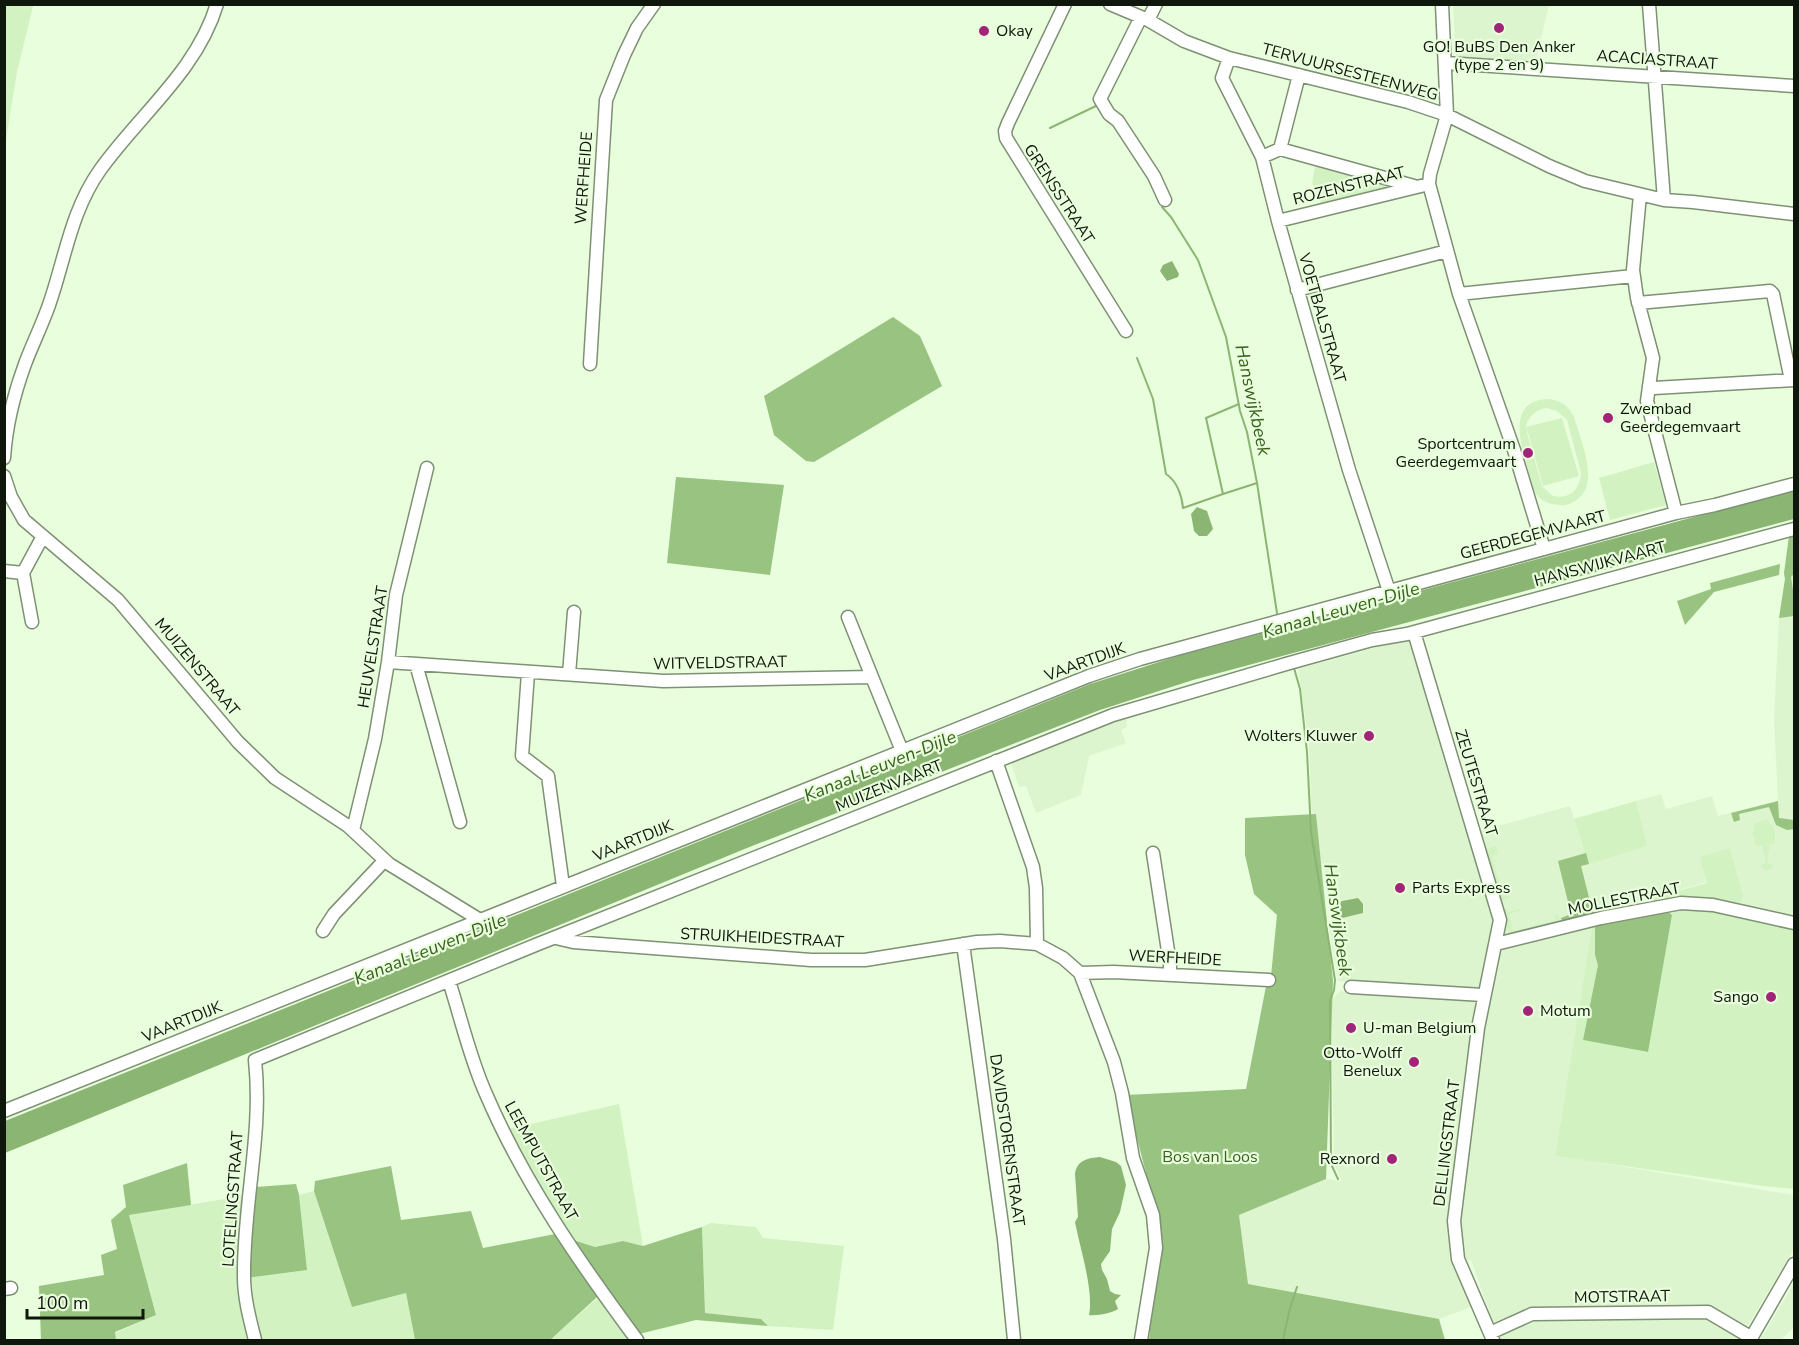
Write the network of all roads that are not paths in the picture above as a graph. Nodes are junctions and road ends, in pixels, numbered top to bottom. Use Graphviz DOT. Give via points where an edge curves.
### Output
graph roads {
  1 [pos="217,4"];
  2 [pos="654,4"];
  3 [pos="1065,4"];
  4 [pos="1110,4"];
  5 [pos="1156,4"];
  6 [pos="1442,4"];
  7 [pos="1649,4"];
  8 [pos="1144,18"];
  9 [pos="1229,57"];
  10 [pos="1445,63"];
  11 [pos="1299,75"];
  12 [pos="1655,76"];
  13 [pos="1794,86"];
  14 [pos="1447,115"];
  15 [pos="1280,149"];
  16 [pos="1262,157"];
  17 [pos="1429,184"];
  18 [pos="1415,187"];
  19 [pos="1640,195"];
  20 [pos="1165,200"];
  21 [pos="1664,200"];
  22 [pos="1794,214"];
  23 [pos="1278,221"];
  24 [pos="1447,251"];
  25 [pos="1633,276"];
  26 [pos="1297,290"];
  27 [pos="1459,294"];
  28 [pos="1638,303"];
  29 [pos="1126,331"];
  30 [pos="590,364"];
  31 [pos="1793,380"];
  32 [pos="1649,386"];
  33 [pos="4,458"];
  34 [pos="427,468"];
  35 [pos="4,476"];
  36 [pos="1794,484"];
  37 [pos="1676,513"];
  38 [pos="1794,529"];
  39 [pos="43,536"];
  40 [pos="1544,549"];
  41 [pos="4,571"];
  42 [pos="23,573"];
  43 [pos="1389,591"];
  44 [pos="574,612"];
  45 [pos="848,617"];
  46 [pos="32,622"];
  47 [pos="1280,622"];
  48 [pos="1414,632"];
  49 [pos="388,662"];
  50 [pos="416,664"];
  51 [pos="528,673"];
  52 [pos="569,674"];
  53 [pos="872,677"];
  54 [pos="902,751"];
  55 [pos="996,761"];
  56 [pos="460,822"];
  57 [pos="353,830"];
  58 [pos="1153,853"];
  59 [pos="384,861"];
  60 [pos="562,886"];
  61 [pos="480,920"];
  62 [pos="1794,923"];
  63 [pos="323,931"];
  64 [pos="556,938"];
  65 [pos="963,944"];
  66 [pos="1038,944"];
  67 [pos="1496,944"];
  68 [pos="1080,973"];
  69 [pos="1170,974"];
  70 [pos="1269,980"];
  71 [pos="449,981"];
  72 [pos="1351,987"];
  73 [pos="1484,994"];
  74 [pos="255,1060"];
  75 [pos="4,1111"];
  76 [pos="1794,1264"];
  77 [pos="1491,1337"];
  78 [pos="1751,1339"];
  79 [pos="255,1341"];
  80 [pos="637,1341"];
  81 [pos="1014,1341"];
  82 [pos="1141,1341"];
  1 -- 33 [label="street" via="197,53 86,192 24,366 11,410"];
  2 -- 30 [label="street, WERFHEIDE" via="628,46 606,100"];
  3 -- 29 [label="street, GRENSSTRAAT" via="1008,123 1006,138"];
  4 -- 8 [label="street, TERVUURSESTEENWEG"];
  5 -- 8 [label="street"];
  6 -- 10 [label="street"];
  7 -- 12 [label="street"];
  8 -- 9 [label="street, TERVUURSESTEENWEG" via="1184,40"];
  8 -- 20 [label="street" via="1100,99 1154,176"];
  9 -- 11 [label="street, TERVUURSESTEENWEG"];
  9 -- 16 [label="street, VOETBALSTRAAT" via="1222,78"];
  10 -- 12 [label="street, ACACIASTRAAT"];
  10 -- 14 [label="street"];
  11 -- 14 [label="street, TERVUURSESTEENWEG"];
  11 -- 15 [label="street"];
  12 -- 13 [label="street, ACACIASTRAAT"];
  12 -- 21 [label="street"];
  14 -- 17 [label="street"];
  14 -- 19 [label="street, TERVUURSESTEENWEG" via="1566,174"];
  15 -- 16 [label="street"];
  15 -- 18 [label="street"];
  16 -- 23 [label="street, VOETBALSTRAAT"];
  17 -- 18 [label="street, ROZENSTRAAT"];
  17 -- 24 [label="street"];
  18 -- 23 [label="street, ROZENSTRAAT"];
  19 -- 21 [label="street, TERVUURSESTEENWEG"];
  19 -- 25 [label="street"];
  21 -- 22 [label="street, TERVUURSESTEENWEG"];
  23 -- 26 [label="street, VOETBALSTRAAT"];
  24 -- 26 [label="street"];
  24 -- 27 [label="street"];
  25 -- 27 [label="street"];
  25 -- 28 [label="street"];
  26 -- 43 [label="street, VOETBALSTRAAT"];
  27 -- 40 [label="street"];
  28 -- 31 [label="street" via="1770,291"];
  28 -- 32 [label="street" via="1653,358"];
  31 -- 32 [label="street"];
  32 -- 37 [label="street" via="1647,400"];
  34 -- 49 [label="street, HEUVELSTRAAT" via="396,595"];
  35 -- 39 [label="street, MUIZENSTRAAT" via="24,520"];
  36 -- 37 [label="street, GEERDEGEMVAART"];
  37 -- 40 [label="street, GEERDEGEMVAART"];
  38 -- 48 [label="street, HANSWIJKVAART"];
  39 -- 42 [label="street"];
  39 -- 57 [label="street, MUIZENSTRAAT" via="118,600 261,765"];
  40 -- 43 [label="street, GEERDEGEMVAART"];
  41 -- 42 [label="street"];
  42 -- 46 [label="street"];
  43 -- 47 [label="street, GEERDEGEMVAART"];
  44 -- 52 [label="street"];
  45 -- 53 [label="street"];
  47 -- 54 [label="street, VAARTDIJK" via="1089,676"];
  48 -- 55 [label="street, MUIZENVAART" via="1151,703"];
  48 -- 67 [label="street, ZEUTESTRAAT" via="1500,920"];
  49 -- 50 [label="street, WITVELDSTRAAT"];
  49 -- 57 [label="street, HEUVELSTRAAT"];
  50 -- 51 [label="street, WITVELDSTRAAT"];
  50 -- 56 [label="street"];
  51 -- 52 [label="street, WITVELDSTRAAT"];
  51 -- 60 [label="street" via="522,756 548,776"];
  52 -- 53 [label="street, WITVELDSTRAAT" via="663,681"];
  53 -- 54 [label="street"];
  54 -- 60 [label="street, VAARTDIJK"];
  55 -- 64 [label="street, MUIZENVAART"];
  55 -- 66 [label="street" via="1033,867"];
  57 -- 59 [label="street, MUIZENSTRAAT"];
  58 -- 69 [label="street"];
  59 -- 61 [label="street, MUIZENSTRAAT"];
  59 -- 63 [label="street"];
  60 -- 61 [label="street, VAARTDIJK"];
  61 -- 75 [label="street, VAARTDIJK"];
  62 -- 67 [label="street, MOLLESTRAAT" via="1713,905 1681,903"];
  64 -- 65 [label="street, STRUIKHEIDESTRAAT" via="811,960 865,960"];
  64 -- 71 [label="street, MUIZENVAART"];
  65 -- 66 [label="street, STRUIKHEIDESTRAAT"];
  65 -- 81 [label="street, DAVIDSTORENSTRAAT" via="1004,1239"];
  66 -- 68 [label="street, STRUIKHEIDESTRAAT"];
  67 -- 73 [label="street, DELLINGSTRAAT"];
  68 -- 69 [label="street, WERFHEIDE"];
  68 -- 82 [label="street" via="1114,1062 1133,1158 1153,1215 1156,1248"];
  69 -- 70 [label="street, WERFHEIDE"];
  71 -- 74 [label="street, MUIZENVAART"];
  71 -- 80 [label="street, LEEMPUTSTRAAT" via="485,1092 510,1146 570,1247"];
  72 -- 73 [label="street"];
  73 -- 77 [label="street, DELLINGSTRAAT" via="1454,1221 1458,1259"];
  74 -- 79 [label="street, LOTELINGSTRAAT" via="255,1150 244,1276"];
  76 -- 78 [label="street, MOTSTRAAT"];
  77 -- 78 [label="street, MOTSTRAAT" via="1532,1314 1708,1312"];
}
